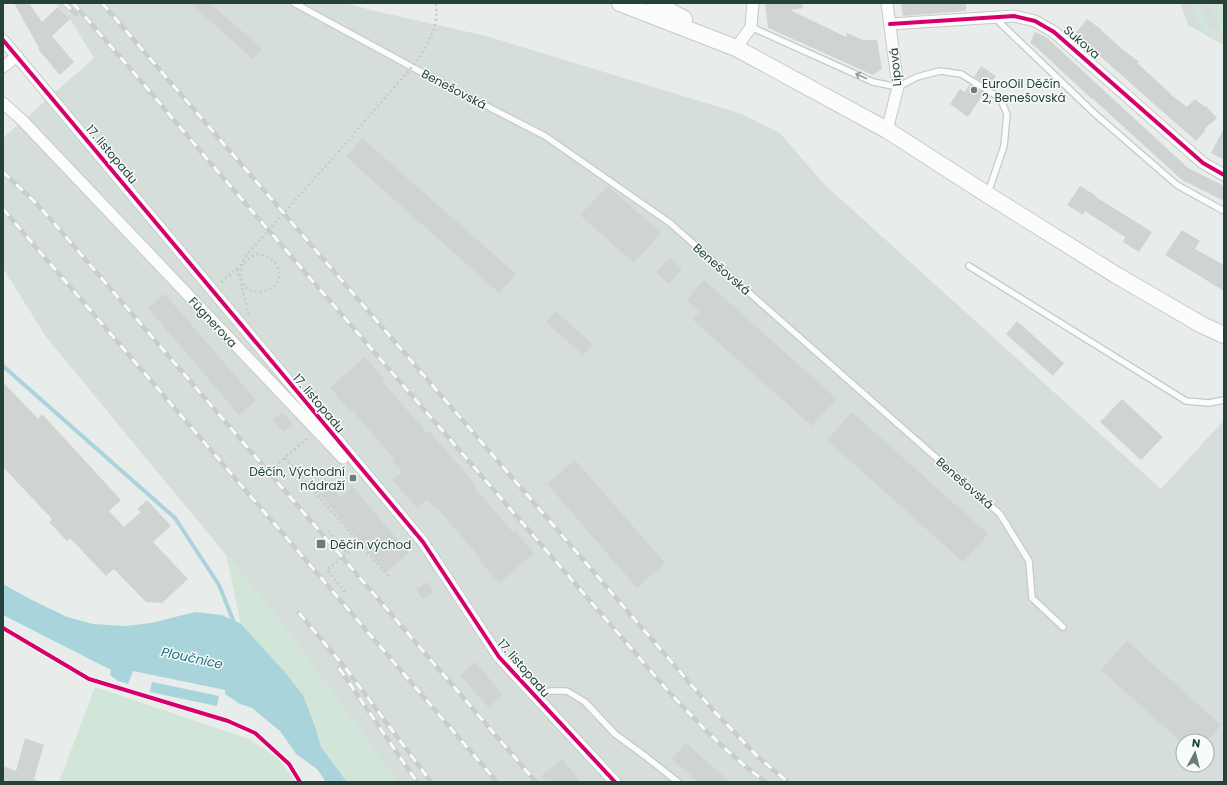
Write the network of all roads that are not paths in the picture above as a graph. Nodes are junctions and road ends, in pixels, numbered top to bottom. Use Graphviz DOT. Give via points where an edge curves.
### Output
graph roads {
  1 [pos="294,3"];
  2 [pos="620,3"];
  3 [pos="655,3"];
  4 [pos="752,3"];
  5 [pos="887,3"];
  6 [pos="995,17"];
  7 [pos="890,24"];
  8 [pos="751,27"];
  9 [pos="3,40"];
  10 [pos="736,48"];
  11 [pos="16,56"];
  12 [pos="3,67"];
  13 [pos="898,87"];
  14 [pos="3,103"];
  15 [pos="888,130"];
  16 [pos="1224,175"];
  17 [pos="988,195"];
  18 [pos="1224,211"];
  19 [pos="969,266"];
  20 [pos="1224,335"];
  21 [pos="1224,400"];
  22 [pos="423,542"];
  23 [pos="1063,627"];
  24 [pos="537,698"];
  25 [pos="615,782"];
  26 [pos="678,782"];
  1 -- 23 [label="lane, Benešovská" via="545,136 670,223 1000,514 1029,561 1032,598"];
  2 -- 10 [label="main road"];
  3 -- 10 [label="main road"];
  4 -- 8 [label="street"];
  5 -- 7 [label="street, Lipová"];
  6 -- 7 [label="street, Sukova"];
  6 -- 16 [label="street, Sukova" via="1014,16 1035,21 1054,32 1203,163"];
  6 -- 18 [label="lane" via="1094,113 1177,185"];
  7 -- 13 [label="street, Lipová"];
  8 -- 10 [label="street"];
  13 -- 8 [label="lane, one-way" via="873,82"];
  9 -- 11 [label="street, 17. listopadu"];
  10 -- 15 [label="main road"];
  11 -- 12 [label="street"];
  11 -- 22 [label="street, 17. listopadu"];
  13 -- 15 [label="street, Lipová"];
  13 -- 17 [label="lane" via="917,77 940,71 961,74 1000,98 1007,114 1004,146"];
  14 -- 22 [label="street, Fügnerova"];
  15 -- 17 [label="main road"];
  17 -- 20 [label="main road" via="1116,275"];
  19 -- 21 [label="lane" via="1186,401 1209,403"];
  22 -- 24 [label="street, 17. listopadu" via="499,657"];
  24 -- 25 [label="street, 17. listopadu"];
  24 -- 26 [label="lane" via="550,692 567,691 586,702 615,734"];
}
